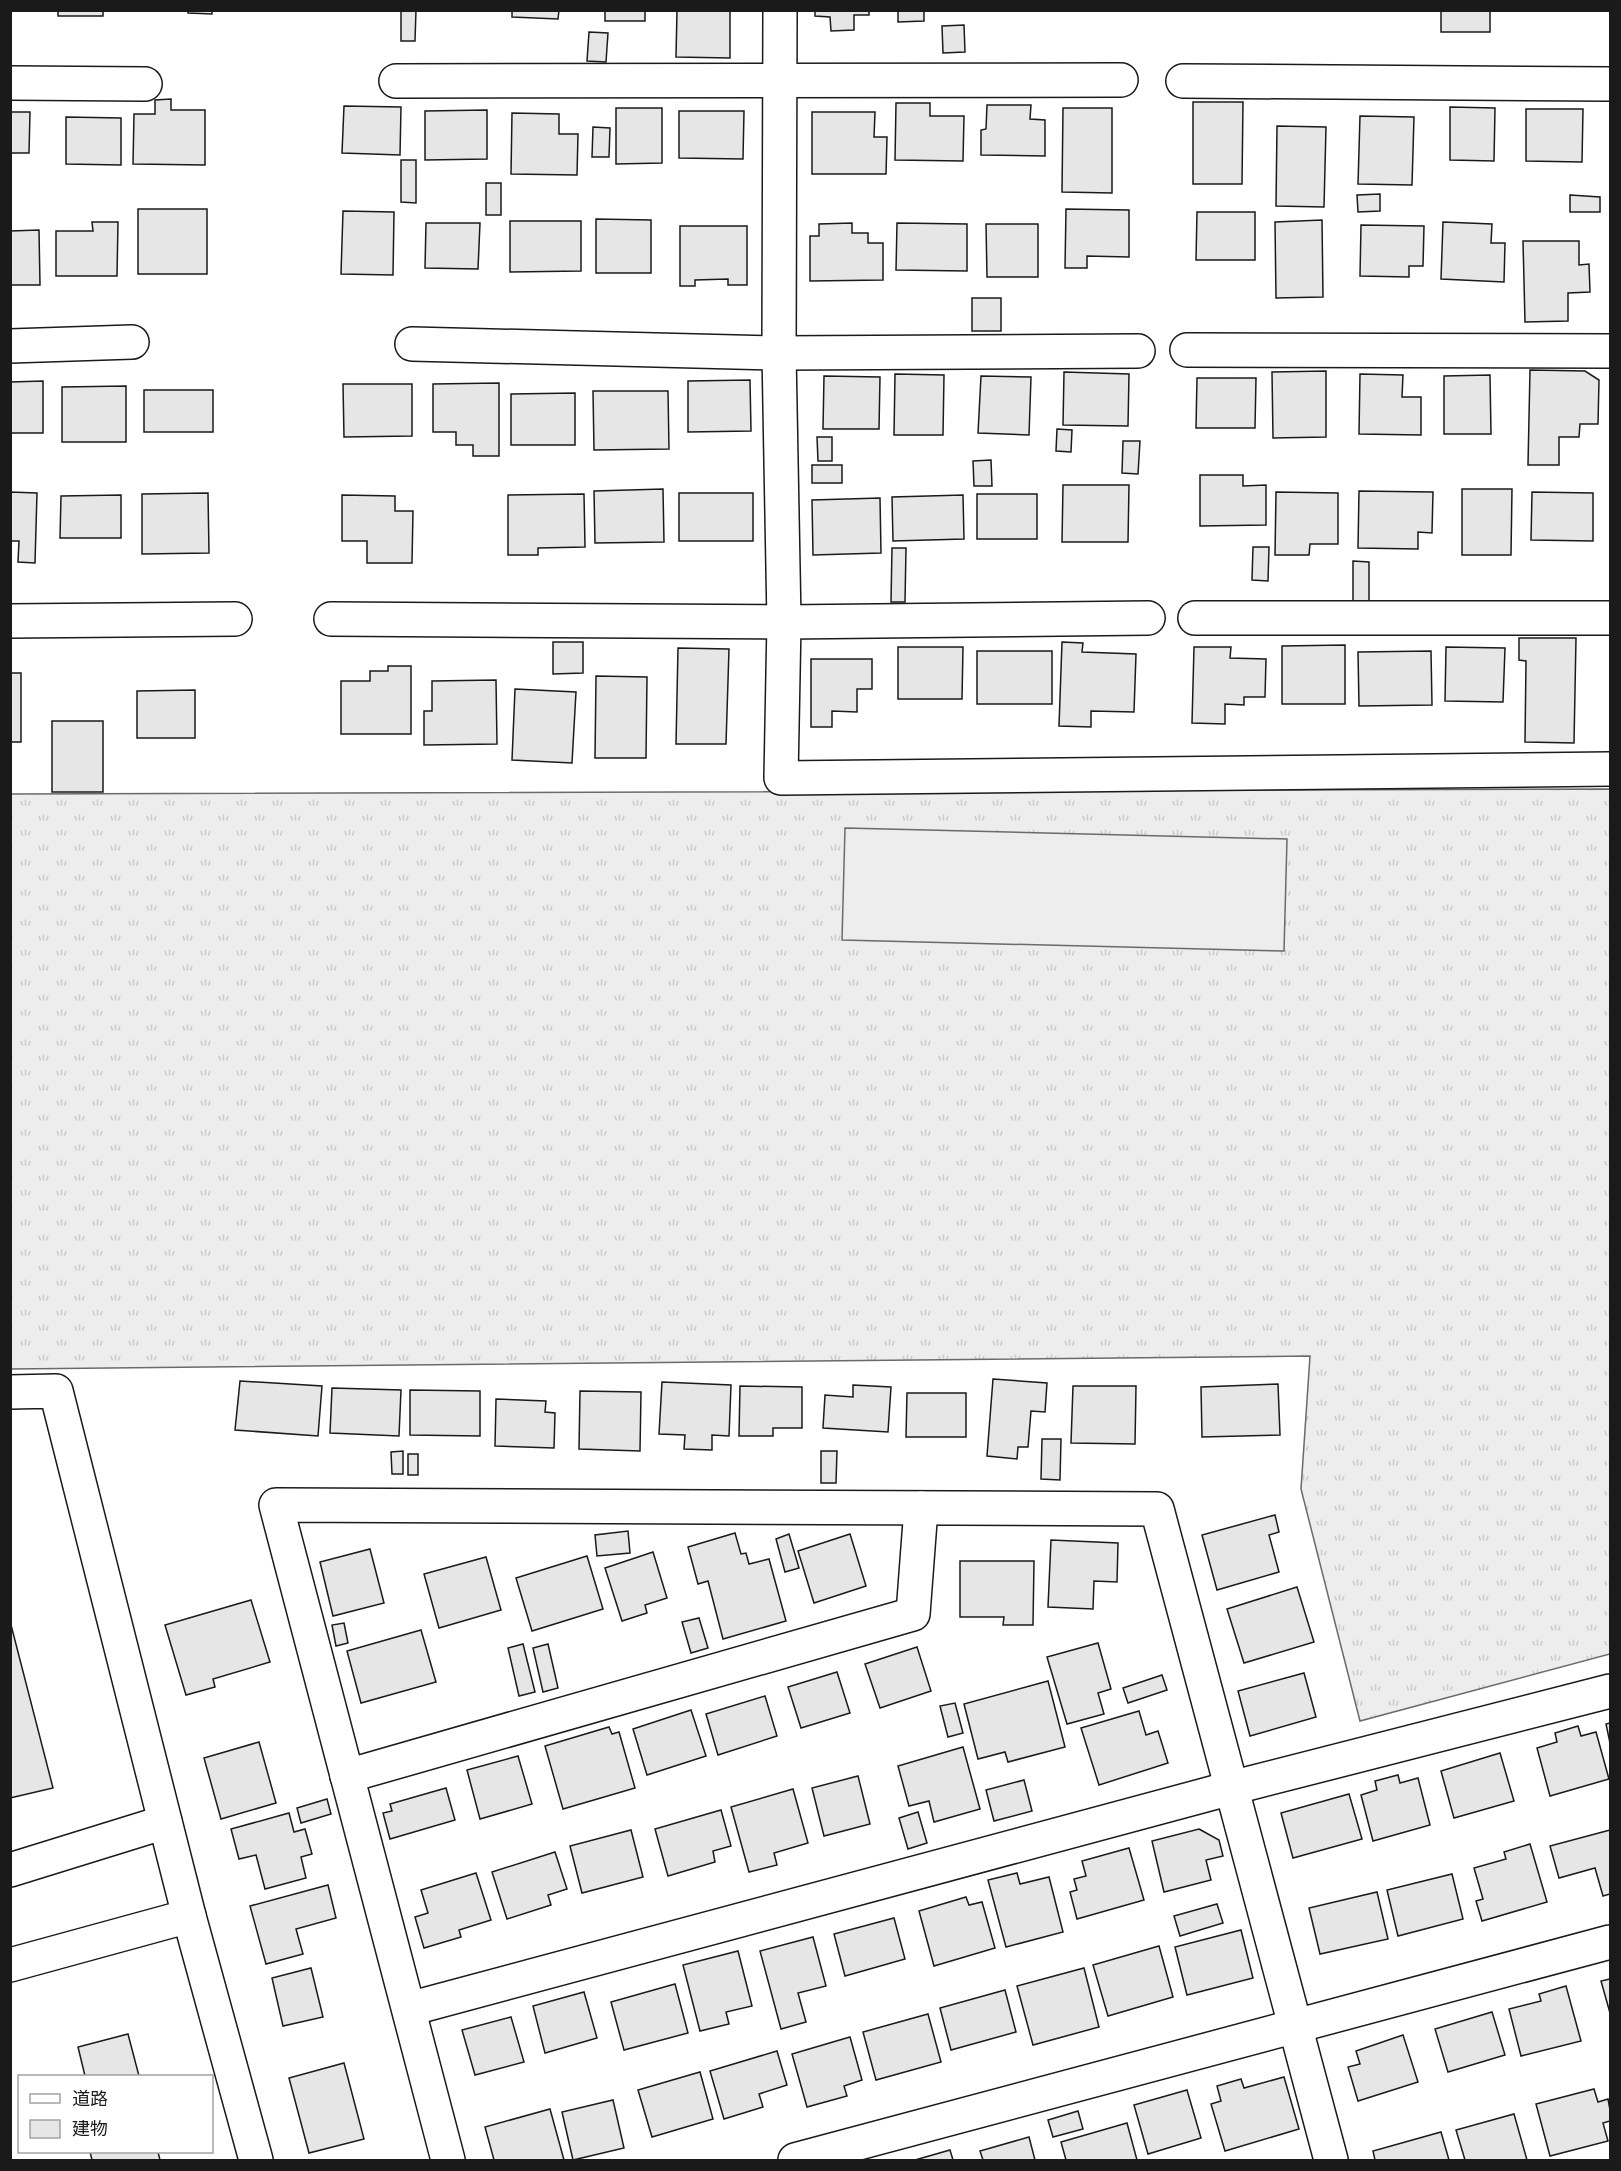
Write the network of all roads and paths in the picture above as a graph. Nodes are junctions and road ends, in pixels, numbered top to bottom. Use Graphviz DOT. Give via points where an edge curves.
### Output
graph roads {
  1 [pos="780,10"];
  2 [pos="779,80"];
  3 [pos="1121,80"];
  4 [pos="396,81"];
  5 [pos="1183,81"];
  6 [pos="10,83"];
  7 [pos="144,84"];
  8 [pos="1611,84"];
  9 [pos="132,342"];
  10 [pos="412,344"];
  11 [pos="10,346"];
  12 [pos="1187,350"];
  13 [pos="1138,351"];
  14 [pos="1611,351"];
  15 [pos="779,354"];
  16 [pos="1148,618"];
  17 [pos="1196,618"];
  18 [pos="1611,618"];
  19 [pos="235,619"];
  20 [pos="331,619"];
  21 [pos="10,621"];
  22 [pos="784,622"];
  23 [pos="1611,769"];
  24 [pos="10,1392"];
  25 [pos="921,1508"];
  26 [pos="1611,1690"];
  27 [pos="347,1776"];
  28 [pos="1232,1788"];
  29 [pos="165,1822"];
  30 [pos="10,1870"];
  31 [pos="189,1916"];
  32 [pos="1611,1942"];
  33 [pos="10,1965"];
  34 [pos="409,2009"];
  35 [pos="1295,2026"];
  36 [pos="256,2160"];
  37 [pos="448,2160"];
  38 [pos="795,2160"];
  39 [pos="1331,2160"];
  1 -- 2 [label="street"];
  2 -- 3 [label="street"];
  2 -- 4 [label="street"];
  2 -- 15 [label="street"];
  5 -- 8 [label="street"];
  6 -- 7 [label="street"];
  9 -- 11 [label="street"];
  10 -- 15 [label="street"];
  12 -- 14 [label="street"];
  13 -- 15 [label="street"];
  15 -- 22 [label="street"];
  16 -- 22 [label="street"];
  17 -- 18 [label="street"];
  19 -- 21 [label="street"];
  20 -- 22 [label="street"];
  22 -- 23 [label="street" via="781,778"];
  24 -- 29 [label="street" via="56,1391"];
  25 -- 27 [label="street" via="913,1614"];
  25 -- 27 [label="street" via="276,1505"];
  25 -- 28 [label="street" via="1157,1509"];
  26 -- 28 [label="street"];
  27 -- 34 [label="street"];
  28 -- 34 [label="street"];
  28 -- 35 [label="street"];
  29 -- 30 [label="street"];
  29 -- 31 [label="street"];
  31 -- 33 [label="street"];
  31 -- 36 [label="street"];
  32 -- 35 [label="street"];
  34 -- 37 [label="street"];
  35 -- 38 [label="street"];
  35 -- 39 [label="street"];
}
